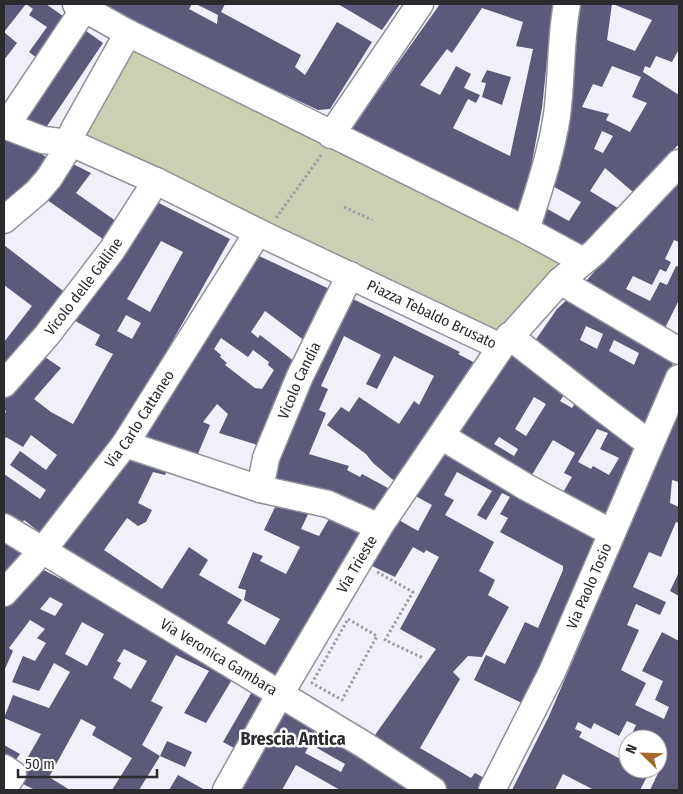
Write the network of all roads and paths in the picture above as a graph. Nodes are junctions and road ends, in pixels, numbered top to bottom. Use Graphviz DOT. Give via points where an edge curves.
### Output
graph roads {
  1 [pos="420,4"];
  2 [pos="567,4"];
  3 [pos="80,6"];
  4 [pos="128,33"];
  5 [pos="5,125"];
  6 [pos="328,142"];
  7 [pos="71,144"];
  8 [pos="679,163"];
  9 [pos="156,181"];
  10 [pos="344,206"];
  11 [pos="4,220"];
  12 [pos="372,220"];
  13 [pos="265,228"];
  14 [pos="526,230"];
  15 [pos="582,261"];
  16 [pos="350,275"];
  17 [pos="560,281"];
  18 [pos="505,341"];
  19 [pos="679,351"];
  20 [pos="679,378"];
  21 [pos="4,384"];
  22 [pos="441,436"];
  23 [pos="125,444"];
  24 [pos="650,444"];
  25 [pos="260,489"];
  26 [pos="4,527"];
  27 [pos="379,527"];
  28 [pos="612,533"];
  29 [pos="42,550"];
  30 [pos="358,562"];
  31 [pos="4,593"];
  32 [pos="378,636"];
  33 [pos="385,640"];
  34 [pos="423,658"];
  35 [pos="280,694"];
  36 [pos="4,768"];
  37 [pos="4,789"];
  38 [pos="226,790"];
  39 [pos="434,790"];
  40 [pos="492,790"];
  1 -- 6 [label="street"];
  2 -- 14 [label="street" via="562,27 557,115 547,162"];
  3 -- 4 [label="street"];
  3 -- 5 [label="street"];
  4 -- 6 [label="street"];
  4 -- 7 [label="street" via="73,131"];
  5 -- 7 [label="street, Piazza Tebaldo Brusato" via="43,140"];
  6 -- 13 [label="path"];
  6 -- 14 [label="street"];
  7 -- 9 [label="street, Piazza Tebaldo Brusato"];
  7 -- 11 [label="street" via="37,192"];
  8 -- 15 [label="street" via="595,252"];
  9 -- 13 [label="street, Piazza Tebaldo Brusato"];
  9 -- 21 [label="street, Vicolo delle Galline" via="112,250 47,336"];
  10 -- 12 [label="path"];
  13 -- 16 [label="street, Piazza Tebaldo Brusato"];
  13 -- 23 [label="street, Via Carlo Cattaneo"];
  14 -- 15 [label="street"];
  15 -- 17 [label="street, Piazza Tebaldo Brusato"];
  16 -- 18 [label="street, Piazza Tebaldo Brusato"];
  16 -- 25 [label="street, Vicolo Candia" via="300,376 266,458"];
  17 -- 18 [label="street, Piazza Tebaldo Brusato"];
  17 -- 19 [label="street"];
  18 -- 22 [label="street, Via Trieste"];
  18 -- 24 [label="street"];
  20 -- 24 [label="street, Via Paolo Tosio"];
  22 -- 27 [label="street, Via Trieste"];
  22 -- 28 [label="street" via="534,492"];
  23 -- 25 [label="street"];
  23 -- 29 [label="street, Via Carlo Cattaneo"];
  24 -- 28 [label="street, Via Paolo Tosio"];
  25 -- 27 [label="street" via="328,504"];
  26 -- 29 [label="street, Via Veronica Gambara"];
  27 -- 30 [label="street, Via Trieste"];
  28 -- 40 [label="street, Via Paolo Tosio" via="552,672"];
  29 -- 31 [label="street, Via Carlo Cattaneo"];
  29 -- 35 [label="street, Via Veronica Gambara"];
  30 -- 33 [label="path" via="414,592"];
  30 -- 35 [label="street, Via Trieste"];
  32 -- 32 [label="path" via="348,619 312,683 342,700"];
  32 -- 33 [label="path"];
  33 -- 34 [label="path"];
  35 -- 38 [label="street, Via Trieste"];
  35 -- 39 [label="street, Via Veronica Gambara"];
  36 -- 37 [label="street" via="13,774"];
}
